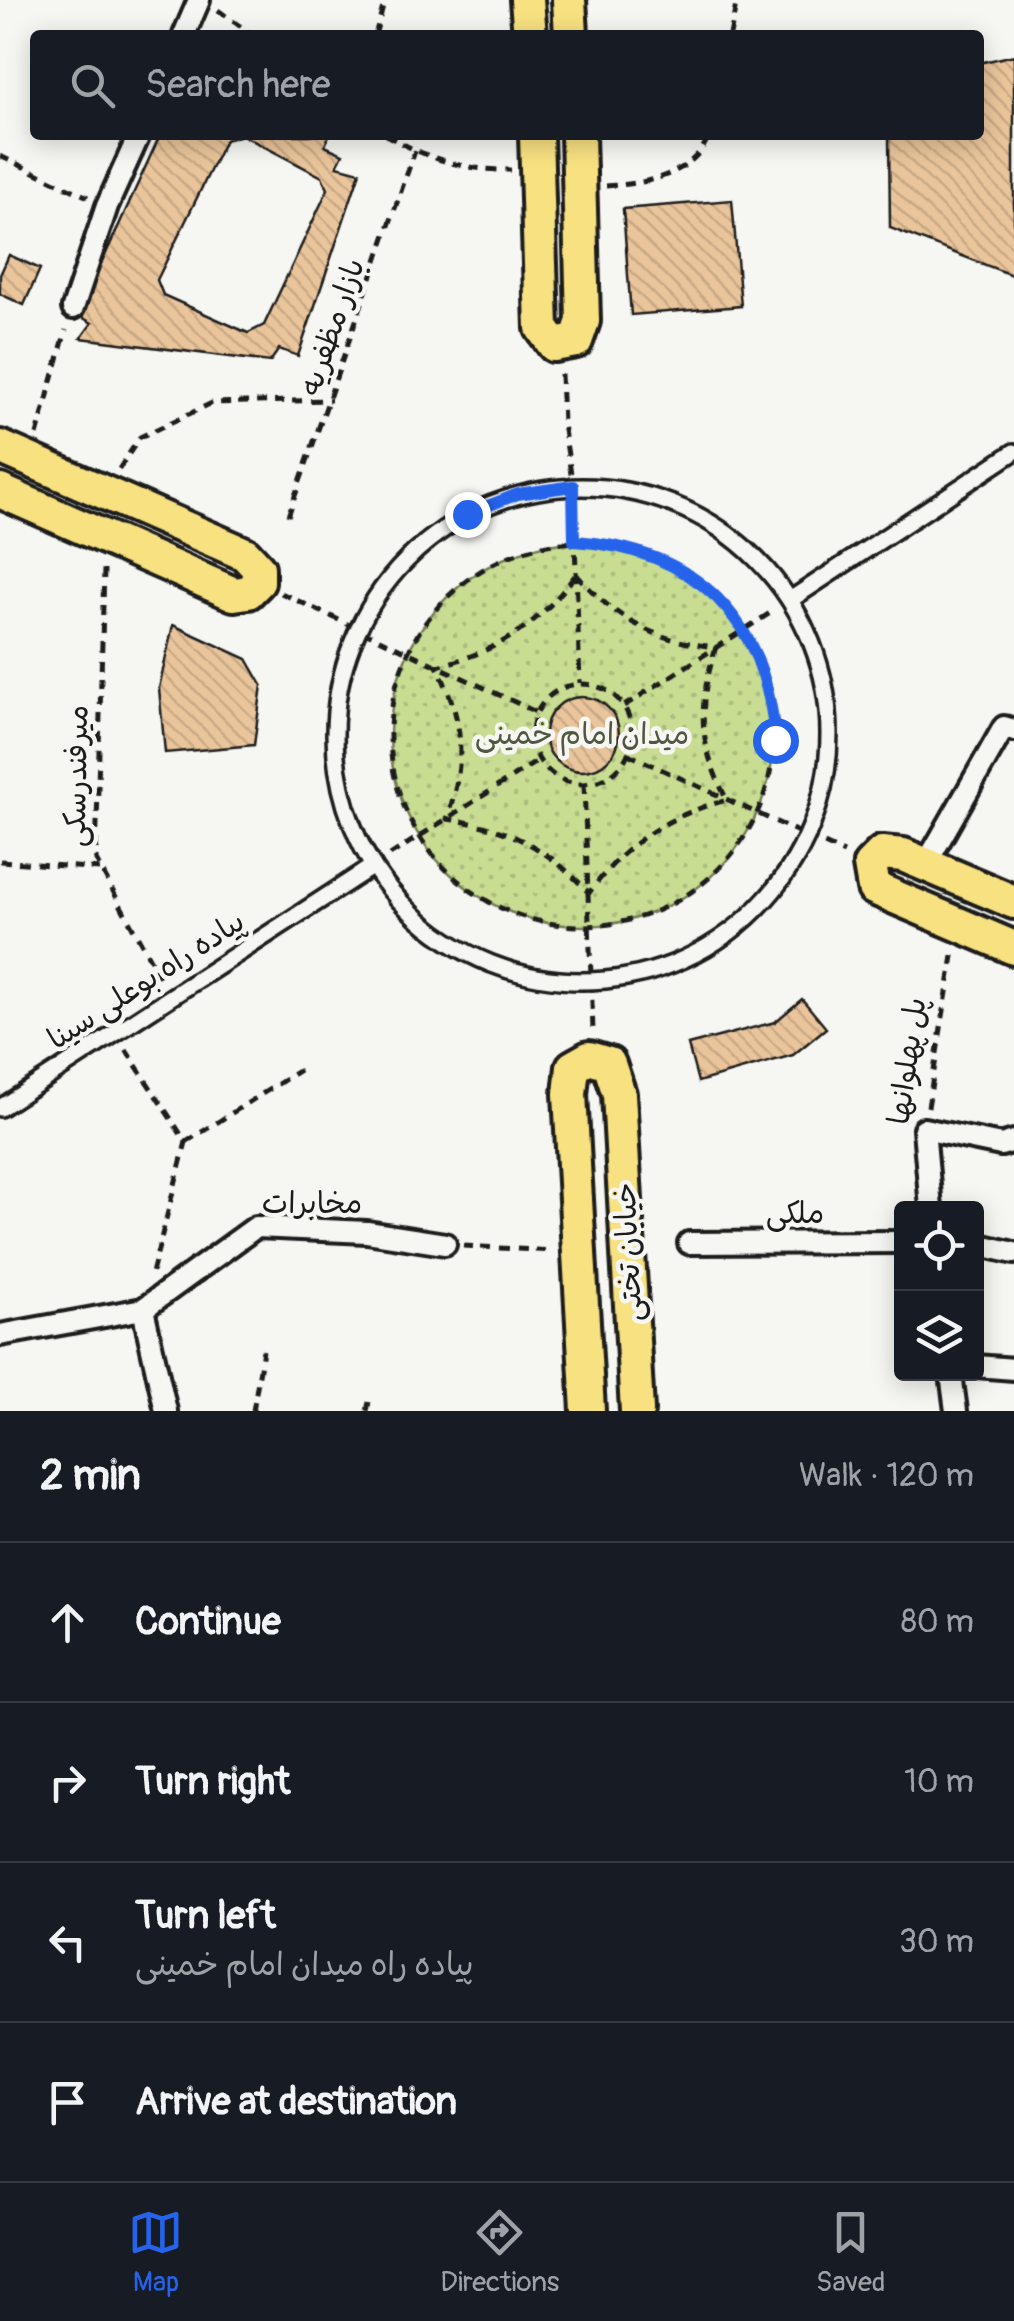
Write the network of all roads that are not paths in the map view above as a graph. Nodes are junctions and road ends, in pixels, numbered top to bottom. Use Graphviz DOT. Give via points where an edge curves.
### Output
graph roads {
  1 [pos="202,0"];
  2 [pos="528,0"];
  3 [pos="569,0"];
  4 [pos="187,30"];
  5 [pos="530,30"];
  6 [pos="571,30"];
  7 [pos="137,140"];
  8 [pos="536,140"];
  9 [pos="578,140"];
  10 [pos="72,308"];
  11 [pos="1014,452"];
  12 [pos="15,454"];
  13 [pos="0,491"];
  14 [pos="790,600"];
  15 [pos="1014,730"];
  16 [pos="915,859"];
  17 [pos="373,866"];
  18 [pos="1014,902"];
  19 [pos="1014,948"];
  20 [pos="0,1108"];
  21 [pos="1014,1141"];
  22 [pos="931,1201"];
  23 [pos="894,1242"];
  24 [pos="689,1243"];
  25 [pos="445,1244"];
  26 [pos="984,1246"];
  27 [pos="1014,1253"];
  28 [pos="142,1309"];
  29 [pos="0,1335"];
  30 [pos="984,1367"];
  31 [pos="1014,1369"];
  32 [pos="952,1381"];
  33 [pos="166,1411"];
  34 [pos="588,1411"];
  35 [pos="637,1411"];
  36 [pos="956,1411"];
  1 -- 4 [label="street"];
  2 -- 5 [label="main road"];
  3 -- 6 [label="main road"];
  7 -- 10 [label="street"];
  8 -- 9 [label="main road" via="541,310 545,337 560,346 580,335"];
  11 -- 14 [label="street"];
  12 -- 13 [label="main road" via="106,493 244,576 105,537"];
  14 -- 17 [label="street" via="758,560 703,520 624,490 573,486 518,494 452,524 384,584 357,629 340,678 337,759 351,822"];
  14 -- 17 [label="street" via="826,691 824,788 808,835 781,882 715,942 650,972 595,982 544,978 446,941"];
  15 -- 16 [label="street" via="1004,728"];
  16 -- 18 [label="main road"];
  16 -- 19 [label="main road" via="882,853 870,865 874,888"];
  17 -- 20 [label="street, پیاده راه بوعلی سینا"];
  21 -- 22 [label="street, پل پهلوانها" via="1001,1145 924,1130"];
  23 -- 24 [label="street, ملکی"];
  25 -- 28 [label="street, مخابرات" via="368,1232 256,1227"];
  26 -- 27 [label="street"];
  28 -- 29 [label="street"];
  28 -- 33 [label="street"];
  30 -- 31 [label="street"];
  32 -- 36 [label="street"];
  34 -- 35 [label="main road, خیابان تختی" via="570,1094 572,1067 593,1058 608,1064 620,1094"];
}
